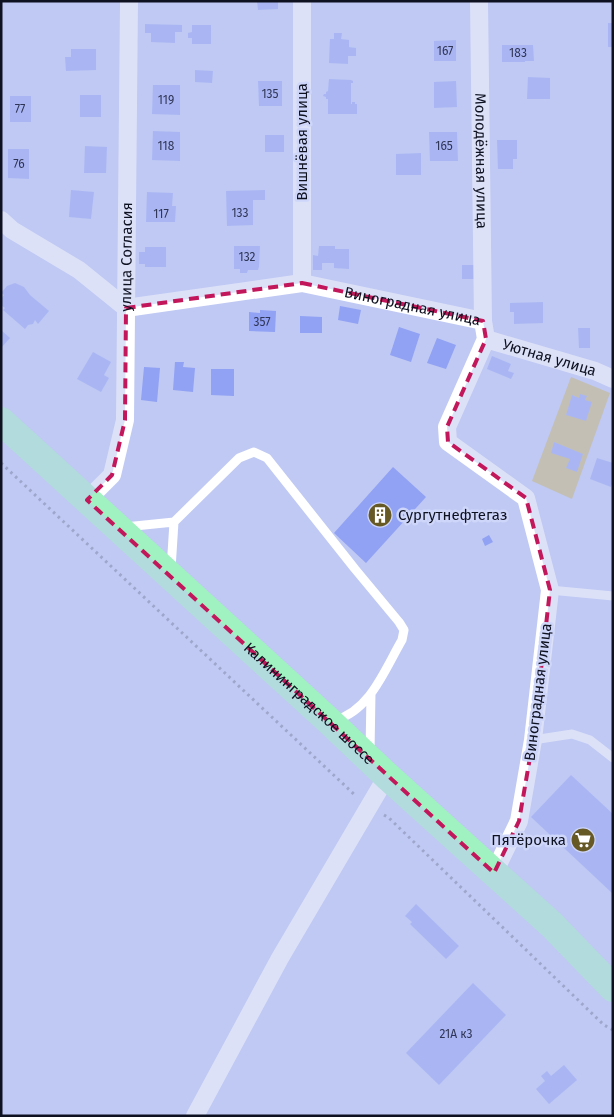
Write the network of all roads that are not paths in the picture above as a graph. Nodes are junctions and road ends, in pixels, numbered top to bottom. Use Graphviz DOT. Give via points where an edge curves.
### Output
graph roads {
  1 [pos="129,1"];
  2 [pos="302,1"];
  3 [pos="479,1"];
  4 [pos="1,220"];
  5 [pos="302,283"];
  6 [pos="126,308"];
  7 [pos="483,321"];
  8 [pos="486,339"];
  9 [pos="613,379"];
  10 [pos="1,421"];
  11 [pos="87,500"];
  12 [pos="174,522"];
  13 [pos="117,528"];
  14 [pos="170,577"];
  15 [pos="550,590"];
  16 [pos="613,596"];
  17 [pos="371,694"];
  18 [pos="330,722"];
  19 [pos="534,740"];
  20 [pos="613,758"];
  21 [pos="378,768"];
  22 [pos="494,873"];
  23 [pos="613,988"];
  24 [pos="195,1116"];
  1 -- 6 [label="street, улица Согласия"];
  2 -- 5 [label="street, Вишнёвая улица"];
  3 -- 7 [label="street, Молодёжная улица"];
  4 -- 6 [label="street" via="79,270"];
  5 -- 6 [label="street, Виноградная улица"];
  5 -- 7 [label="street, Виноградная улица"];
  6 -- 11 [label="street, улица Согласия" via="125,420 112,475"];
  7 -- 8 [label="street, Виноградная улица"];
  8 -- 9 [label="street, Уютная улица"];
  8 -- 15 [label="street, Виноградная улица" via="448,427 448,442 526,498"];
  10 -- 11 [label="main road, Калининградское шоссе"];
  11 -- 13 [label="main road, Калининградское шоссе"];
  12 -- 13 [label="lane"];
  12 -- 14 [label="lane"];
  12 -- 17 [label="lane" via="239,458 254,452 267,458 404,630 402,640"];
  13 -- 14 [label="main road, Калининградское шоссе"];
  14 -- 18 [label="main road, Калининградское шоссе"];
  15 -- 16 [label="lane"];
  15 -- 19 [label="street, Виноградная улица"];
  17 -- 18 [label="lane" via="344,718"];
  17 -- 21 [label="lane"];
  18 -- 21 [label="main road, Калининградское шоссе"];
  19 -- 20 [label="lane" via="572,734 590,740"];
  19 -- 22 [label="street, Виноградная улица" via="519,821"];
  21 -- 22 [label="main road, Калининградское шоссе"];
  21 -- 24 [label="street" via="370,805 280,958"];
  22 -- 23 [label="main road, Калининградское шоссе"];
}
